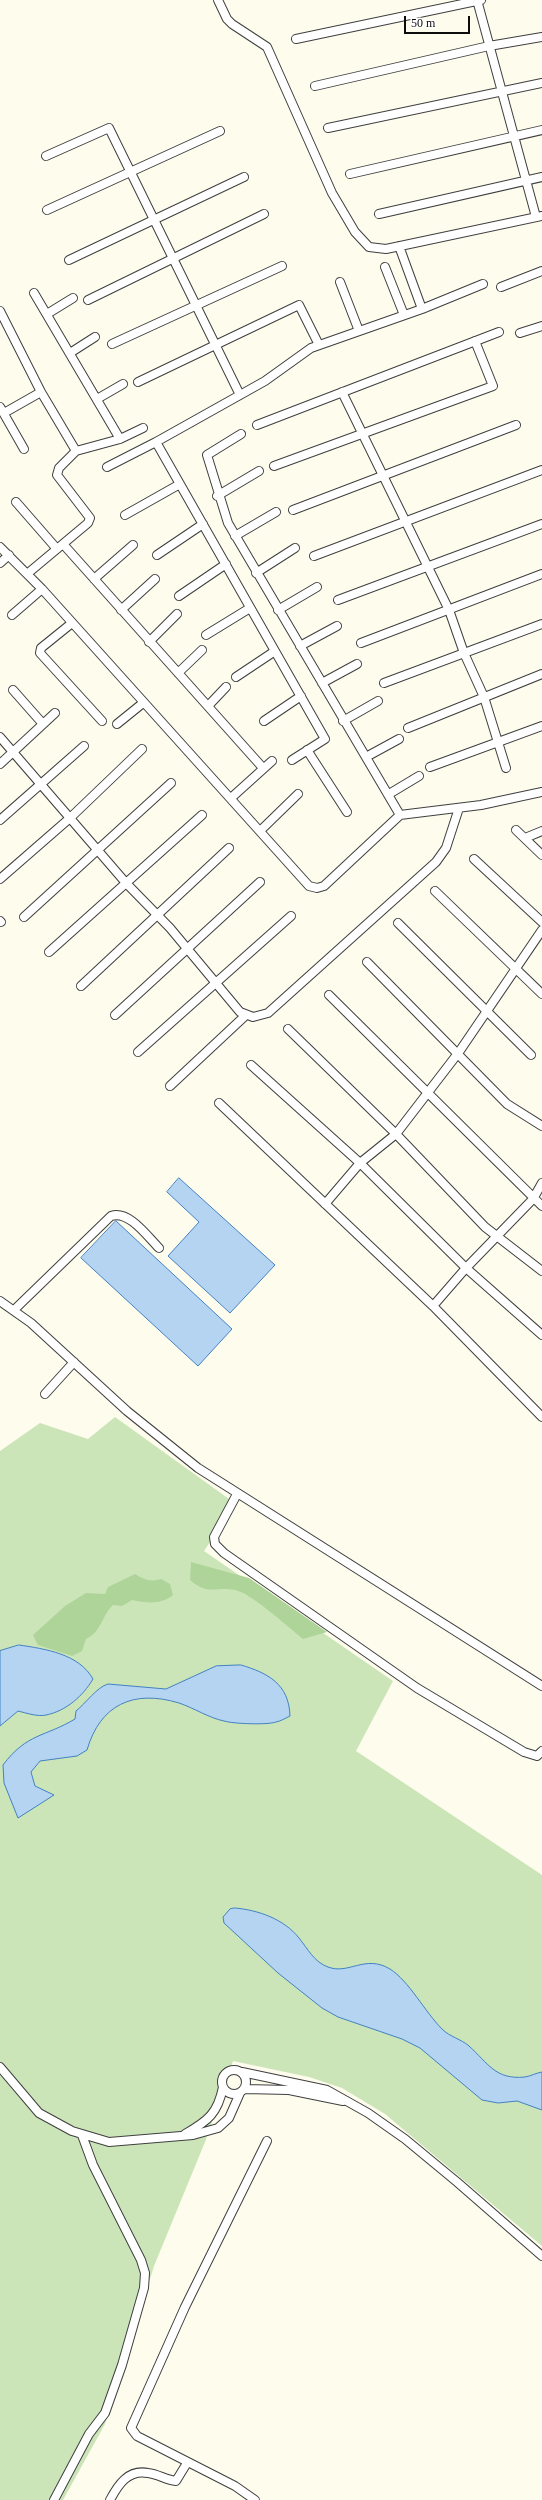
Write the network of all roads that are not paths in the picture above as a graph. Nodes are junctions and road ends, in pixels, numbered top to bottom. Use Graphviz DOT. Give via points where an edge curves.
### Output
graph roads {
  1 [pos="218,0"];
  2 [pos="478,1"];
  3 [pos="542,37"];
  4 [pos="296,39"];
  5 [pos="489,46"];
  6 [pos="542,83"];
  7 [pos="315,86"];
  8 [pos="502,91"];
  9 [pos="328,128"];
  10 [pos="542,130"];
  11 [pos="220,131"];
  12 [pos="514,136"];
  13 [pos="46,156"];
  14 [pos="131,172"];
  15 [pos="350,174"];
  16 [pos="244,177"];
  17 [pos="542,177"];
  18 [pos="526,180"];
  19 [pos="47,210"];
  20 [pos="264,214"];
  21 [pos="379,214"];
  22 [pos="539,216"];
  23 [pos="153,220"];
  24 [pos="399,246"];
  25 [pos="172,259"];
  26 [pos="69,260"];
  27 [pos="282,266"];
  28 [pos="384,267"];
  29 [pos="542,271"];
  30 [pos="340,282"];
  31 [pos="483,284"];
  32 [pos="501,287"];
  33 [pos="34,293"];
  34 [pos="73,298"];
  35 [pos="88,300"];
  36 [pos="195,306"];
  37 [pos="422,309"];
  38 [pos="0,311"];
  39 [pos="47,314"];
  40 [pos="404,315"];
  41 [pos="542,326"];
  42 [pos="359,331"];
  43 [pos="499,332"];
  44 [pos="520,333"];
  45 [pos="95,337"];
  46 [pos="475,341"];
  47 [pos="112,344"];
  48 [pos="215,345"];
  49 [pos="319,345"];
  50 [pos="70,353"];
  51 [pos="138,382"];
  52 [pos="123,384"];
  53 [pos="41,392"];
  54 [pos="342,392"];
  55 [pos="240,395"];
  56 [pos="97,399"];
  57 [pos="2,410"];
  58 [pos="257,424"];
  59 [pos="516,425"];
  60 [pos="144,428"];
  61 [pos="241,434"];
  62 [pos="363,434"];
  63 [pos="120,439"];
  64 [pos="156,442"];
  65 [pos="24,449"];
  66 [pos="76,451"];
  67 [pos="274,466"];
  68 [pos="107,468"];
  69 [pos="542,470"];
  70 [pos="259,471"];
  71 [pos="383,476"];
  72 [pos="180,484"];
  73 [pos="218,496"];
  74 [pos="16,502"];
  75 [pos="293,510"];
  76 [pos="276,512"];
  77 [pos="125,515"];
  78 [pos="406,522"];
  79 [pos="202,524"];
  80 [pos="542,524"];
  81 [pos="235,536"];
  82 [pos="132,544"];
  83 [pos="0,547"];
  84 [pos="60,547"];
  85 [pos="295,548"];
  86 [pos="9,555"];
  87 [pos="157,555"];
  88 [pos="314,556"];
  89 [pos="0,564"];
  90 [pos="226,564"];
  91 [pos="428,567"];
  92 [pos="256,573"];
  93 [pos="28,574"];
  94 [pos="542,574"];
  95 [pos="94,579"];
  96 [pos="156,579"];
  97 [pos="317,587"];
  98 [pos="42,589"];
  99 [pos="179,596"];
  100 [pos="338,600"];
  101 [pos="250,608"];
  102 [pos="121,610"];
  103 [pos="278,610"];
  104 [pos="449,610"];
  105 [pos="177,614"];
  106 [pos="12,615"];
  107 [pos="72,622"];
  108 [pos="542,624"];
  109 [pos="337,626"];
  110 [pos="206,636"];
  111 [pos="150,642"];
  112 [pos="361,642"];
  113 [pos="300,646"];
  114 [pos="202,650"];
  115 [pos="275,651"];
  116 [pos="464,653"];
  117 [pos="357,664"];
  118 [pos="178,673"];
  119 [pos="542,674"];
  120 [pos="236,677"];
  121 [pos="322,683"];
  122 [pos="384,683"];
  123 [pos="226,687"];
  124 [pos="13,690"];
  125 [pos="301,696"];
  126 [pos="484,697"];
  127 [pos="378,701"];
  128 [pos="143,703"];
  129 [pos="208,706"];
  130 [pos="55,713"];
  131 [pos="102,721"];
  132 [pos="264,721"];
  133 [pos="343,721"];
  134 [pos="43,724"];
  135 [pos="117,724"];
  136 [pos="408,728"];
  137 [pos="541,729"];
  138 [pos="0,737"];
  139 [pos="399,739"];
  140 [pos="498,743"];
  141 [pos="84,746"];
  142 [pos="142,749"];
  143 [pos="307,750"];
  144 [pos="12,752"];
  145 [pos="366,757"];
  146 [pos="292,760"];
  147 [pos="272,761"];
  148 [pos="0,764"];
  149 [pos="430,767"];
  150 [pos="263,768"];
  151 [pos="506,768"];
  152 [pos="419,776"];
  153 [pos="171,783"];
  154 [pos="41,784"];
  155 [pos="542,792"];
  156 [pos="298,794"];
  157 [pos="389,794"];
  158 [pos="231,798"];
  159 [pos="459,808"];
  160 [pos="347,812"];
  161 [pos="202,815"];
  162 [pos="400,815"];
  163 [pos="70,818"];
  164 [pos="0,820"];
  165 [pos="261,830"];
  166 [pos="516,830"];
  167 [pos="542,831"];
  168 [pos="525,838"];
  169 [pos="229,848"];
  170 [pos="96,850"];
  171 [pos="542,855"];
  172 [pos="474,859"];
  173 [pos="0,879"];
  174 [pos="260,882"];
  175 [pos="126,883"];
  176 [pos="436,891"];
  177 [pos="158,914"];
  178 [pos="291,916"];
  179 [pos="24,917"];
  180 [pos="542,922"];
  181 [pos="398,923"];
  182 [pos="542,930"];
  183 [pos="186,948"];
  184 [pos="49,952"];
  185 [pos="367,962"];
  186 [pos="515,967"];
  187 [pos="214,982"];
  188 [pos="81,986"];
  189 [pos="542,994"];
  190 [pos="329,995"];
  191 [pos="487,1010"];
  192 [pos="115,1015"];
  193 [pos="246,1015"];
  194 [pos="288,1029"];
  195 [pos="138,1052"];
  196 [pos="459,1052"];
  197 [pos="531,1055"];
  198 [pos="251,1064"];
  199 [pos="170,1086"];
  200 [pos="428,1092"];
  201 [pos="219,1103"];
  202 [pos="542,1126"];
  203 [pos="396,1134"];
  204 [pos="360,1164"];
  205 [pos="542,1183"];
  206 [pos="533,1199"];
  207 [pos="325,1204"];
  208 [pos="542,1206"];
  209 [pos="498,1236"];
  210 [pos="159,1248"];
  211 [pos="466,1268"];
  212 [pos="542,1271"];
  213 [pos="0,1301"];
  214 [pos="433,1306"];
  215 [pos="14,1310"];
  216 [pos="542,1335"];
  217 [pos="74,1362"];
  218 [pos="45,1394"];
  219 [pos="542,1417"];
  220 [pos="237,1494"];
  221 [pos="542,1686"];
  222 [pos="542,1751"];
  223 [pos="0,2067"];
  224 [pos="242,2072"];
  225 [pos="223,2087"];
  226 [pos="242,2091"];
  227 [pos="348,2102"];
  228 [pos="82,2135"];
  229 [pos="181,2136"];
  230 [pos="267,2141"];
  231 [pos="542,2256"];
  232 [pos="187,2463"];
  233 [pos="54,2500"];
  234 [pos="110,2500"];
  235 [pos="255,2500"];
  1 -- 24 [label="street" via="232,24 267,47 332,193 355,232 369,247 386,249"];
  2 -- 4 [label="street"];
  2 -- 5 [label="street"];
  3 -- 5 [label="street"];
  5 -- 7 [label="street"];
  5 -- 8 [label="street"];
  6 -- 8 [label="street"];
  8 -- 9 [label="street"];
  8 -- 12 [label="street"];
  10 -- 12 [label="street"];
  11 -- 14 [label="street"];
  12 -- 15 [label="street"];
  12 -- 18 [label="street"];
  13 -- 14 [label="street" via="109,128"];
  14 -- 19 [label="street"];
  14 -- 23 [label="street"];
  16 -- 23 [label="street"];
  17 -- 18 [label="street"];
  18 -- 21 [label="street"];
  18 -- 22 [label="street"];
  20 -- 25 [label="street"];
  22 -- 24 [label="street"];
  23 -- 25 [label="street"];
  23 -- 26 [label="street"];
  24 -- 37 [label="street"];
  25 -- 35 [label="street"];
  25 -- 36 [label="street"];
  27 -- 36 [label="street"];
  28 -- 40 [label="street"];
  29 -- 32 [label="street"];
  30 -- 42 [label="street"];
  31 -- 37 [label="street"];
  33 -- 39 [label="street"];
  34 -- 39 [label="street"];
  36 -- 47 [label="street"];
  36 -- 48 [label="street"];
  37 -- 40 [label="street"];
  38 -- 53 [label="street"];
  39 -- 50 [label="street"];
  40 -- 42 [label="street"];
  41 -- 44 [label="street"];
  42 -- 49 [label="street"];
  43 -- 46 [label="street"];
  45 -- 50 [label="street"];
  46 -- 54 [label="street"];
  46 -- 62 [label="street" via="493,386"];
  48 -- 49 [label="street" via="299,305"];
  48 -- 51 [label="street"];
  48 -- 55 [label="street"];
  49 -- 55 [label="street" via="310,348 265,381"];
  50 -- 56 [label="street"];
  52 -- 56 [label="street"];
  53 -- 57 [label="street"];
  53 -- 66 [label="street"];
  54 -- 58 [label="street"];
  54 -- 62 [label="street"];
  55 -- 64 [label="street"];
  56 -- 63 [label="street"];
  57 -- 65 [label="street"];
  59 -- 71 [label="street"];
  60 -- 63 [label="street"];
  61 -- 73 [label="street" via="207,455"];
  62 -- 67 [label="street"];
  62 -- 71 [label="street"];
  63 -- 66 [label="street"];
  64 -- 68 [label="street"];
  64 -- 72 [label="street"];
  66 -- 84 [label="street" via="59,468 57,475 90,518 88,523"];
  69 -- 78 [label="street"];
  70 -- 73 [label="street"];
  71 -- 75 [label="street"];
  71 -- 78 [label="street"];
  72 -- 77 [label="street"];
  72 -- 79 [label="street"];
  73 -- 81 [label="street"];
  74 -- 84 [label="street"];
  76 -- 81 [label="street"];
  78 -- 88 [label="street"];
  78 -- 91 [label="street"];
  79 -- 87 [label="street"];
  79 -- 90 [label="street"];
  80 -- 91 [label="street"];
  81 -- 92 [label="street"];
  82 -- 95 [label="street"];
  83 -- 86 [label="street"];
  84 -- 93 [label="street"];
  84 -- 95 [label="street"];
  85 -- 92 [label="street"];
  86 -- 89 [label="street"];
  86 -- 93 [label="street"];
  90 -- 99 [label="street"];
  90 -- 101 [label="street"];
  91 -- 100 [label="street"];
  91 -- 104 [label="street"];
  92 -- 103 [label="street"];
  93 -- 98 [label="street"];
  94 -- 104 [label="street"];
  95 -- 102 [label="street"];
  96 -- 102 [label="street"];
  97 -- 103 [label="street"];
  98 -- 106 [label="street"];
  98 -- 107 [label="street"];
  101 -- 110 [label="street"];
  101 -- 115 [label="street"];
  102 -- 111 [label="street"];
  103 -- 113 [label="street"];
  104 -- 112 [label="street"];
  104 -- 116 [label="street"];
  105 -- 111 [label="street"];
  107 -- 128 [label="street"];
  107 -- 131 [label="street" via="41,648 40,653"];
  108 -- 116 [label="street"];
  109 -- 113 [label="street"];
  111 -- 118 [label="street"];
  113 -- 121 [label="street"];
  114 -- 118 [label="street"];
  115 -- 120 [label="street"];
  115 -- 125 [label="street"];
  116 -- 122 [label="street"];
  116 -- 126 [label="street"];
  117 -- 121 [label="street"];
  118 -- 129 [label="street"];
  119 -- 126 [label="street"];
  121 -- 133 [label="street"];
  123 -- 129 [label="street"];
  124 -- 134 [label="street"];
  125 -- 132 [label="street"];
  125 -- 143 [label="street" via="325,739"];
  126 -- 136 [label="street"];
  126 -- 140 [label="street"];
  127 -- 133 [label="street"];
  128 -- 135 [label="street"];
  128 -- 158 [label="street"];
  129 -- 150 [label="street"];
  130 -- 134 [label="street"];
  133 -- 145 [label="street"];
  134 -- 144 [label="street"];
  137 -- 140 [label="street"];
  138 -- 144 [label="street"];
  139 -- 145 [label="street"];
  140 -- 149 [label="street"];
  140 -- 151 [label="street"];
  141 -- 154 [label="street"];
  142 -- 163 [label="street"];
  143 -- 146 [label="street"];
  143 -- 160 [label="street"];
  144 -- 148 [label="street"];
  144 -- 154 [label="street"];
  145 -- 157 [label="street"];
  147 -- 150 [label="street"];
  150 -- 158 [label="street"];
  152 -- 157 [label="street"];
  153 -- 170 [label="street"];
  154 -- 163 [label="street"];
  154 -- 164 [label="street"];
  155 -- 159 [label="street"];
  156 -- 165 [label="street"];
  157 -- 162 [label="street"];
  158 -- 165 [label="street"];
  159 -- 162 [label="street"];
  159 -- 193 [label="street" via="451,836 436,862 268,1013 254,1017"];
  161 -- 175 [label="street"];
  162 -- 165 [label="street" via="324,886 317,888 305,882"];
  163 -- 170 [label="street"];
  163 -- 173 [label="street"];
  166 -- 168 [label="street"];
  167 -- 168 [label="street"];
  168 -- 171 [label="street"];
  169 -- 177 [label="street"];
  170 -- 175 [label="street"];
  170 -- 179 [label="street"];
  172 -- 180 [label="street"];
  174 -- 183 [label="street"];
  175 -- 177 [label="street"];
  175 -- 184 [label="street"];
  176 -- 186 [label="street"];
  177 -- 183 [label="street"];
  177 -- 188 [label="street"];
  178 -- 187 [label="street"];
  181 -- 191 [label="street"];
  182 -- 186 [label="street"];
  183 -- 187 [label="street"];
  183 -- 192 [label="street"];
  185 -- 196 [label="street"];
  186 -- 189 [label="street"];
  186 -- 191 [label="street"];
  187 -- 193 [label="street"];
  187 -- 195 [label="street"];
  190 -- 200 [label="street"];
  191 -- 196 [label="street"];
  191 -- 197 [label="street"];
  193 -- 199 [label="street"];
  194 -- 203 [label="street"];
  196 -- 200 [label="street"];
  196 -- 202 [label="street" via="507,1104"];
  198 -- 204 [label="street"];
  200 -- 203 [label="street"];
  200 -- 206 [label="street"];
  201 -- 207 [label="street"];
  203 -- 204 [label="street"];
  203 -- 209 [label="street" via="485,1227"];
  204 -- 207 [label="street"];
  204 -- 211 [label="street"];
  205 -- 206 [label="street"];
  206 -- 208 [label="street"];
  206 -- 209 [label="street"];
  207 -- 214 [label="street"];
  209 -- 211 [label="street"];
  209 -- 212 [label="street"];
  210 -- 215 [label="street" via="129,1219 116,1214 111,1216"];
  211 -- 214 [label="street"];
  211 -- 216 [label="street"];
  213 -- 215 [label="street"];
  214 -- 219 [label="street"];
  215 -- 217 [label="street"];
  217 -- 218 [label="street"];
  217 -- 220 [label="street" via="127,1411 186,1459"];
  220 -- 221 [label="street"];
  220 -- 222 [label="street" via="214,1537 215,1544 224,1553 417,1688 524,1752 537,1756"];
  223 -- 228 [label="street" via="39,2113"];
  224 -- 225 [label="street" via="231,2070 225,2073 222,2078"];
  224 -- 226 [label="street" via="246,2077"];
  224 -- 227 [label="street" via="307,2084 327,2090"];
  225 -- 226 [label="street" via="228,2094"];
  225 -- 229 [label="street" via="217,2109 197,2127"];
  226 -- 227 [label="street" via="289,2090"];
  226 -- 229 [label="street" via="228,2118 218,2128"];
  227 -- 231 [label="street" via="405,2139"];
  228 -- 229 [label="street" via="109,2142"];
  228 -- 233 [label="street" via="100,2179 141,2260 145,2273 144,2288 105,2413 89,2434"];
  230 -- 232 [label="street" via="131,2428 136,2436"];
  232 -- 234 [label="street" via="176,2481 147,2472 127,2476"];
  232 -- 235 [label="street" via="235,2486"];
}
